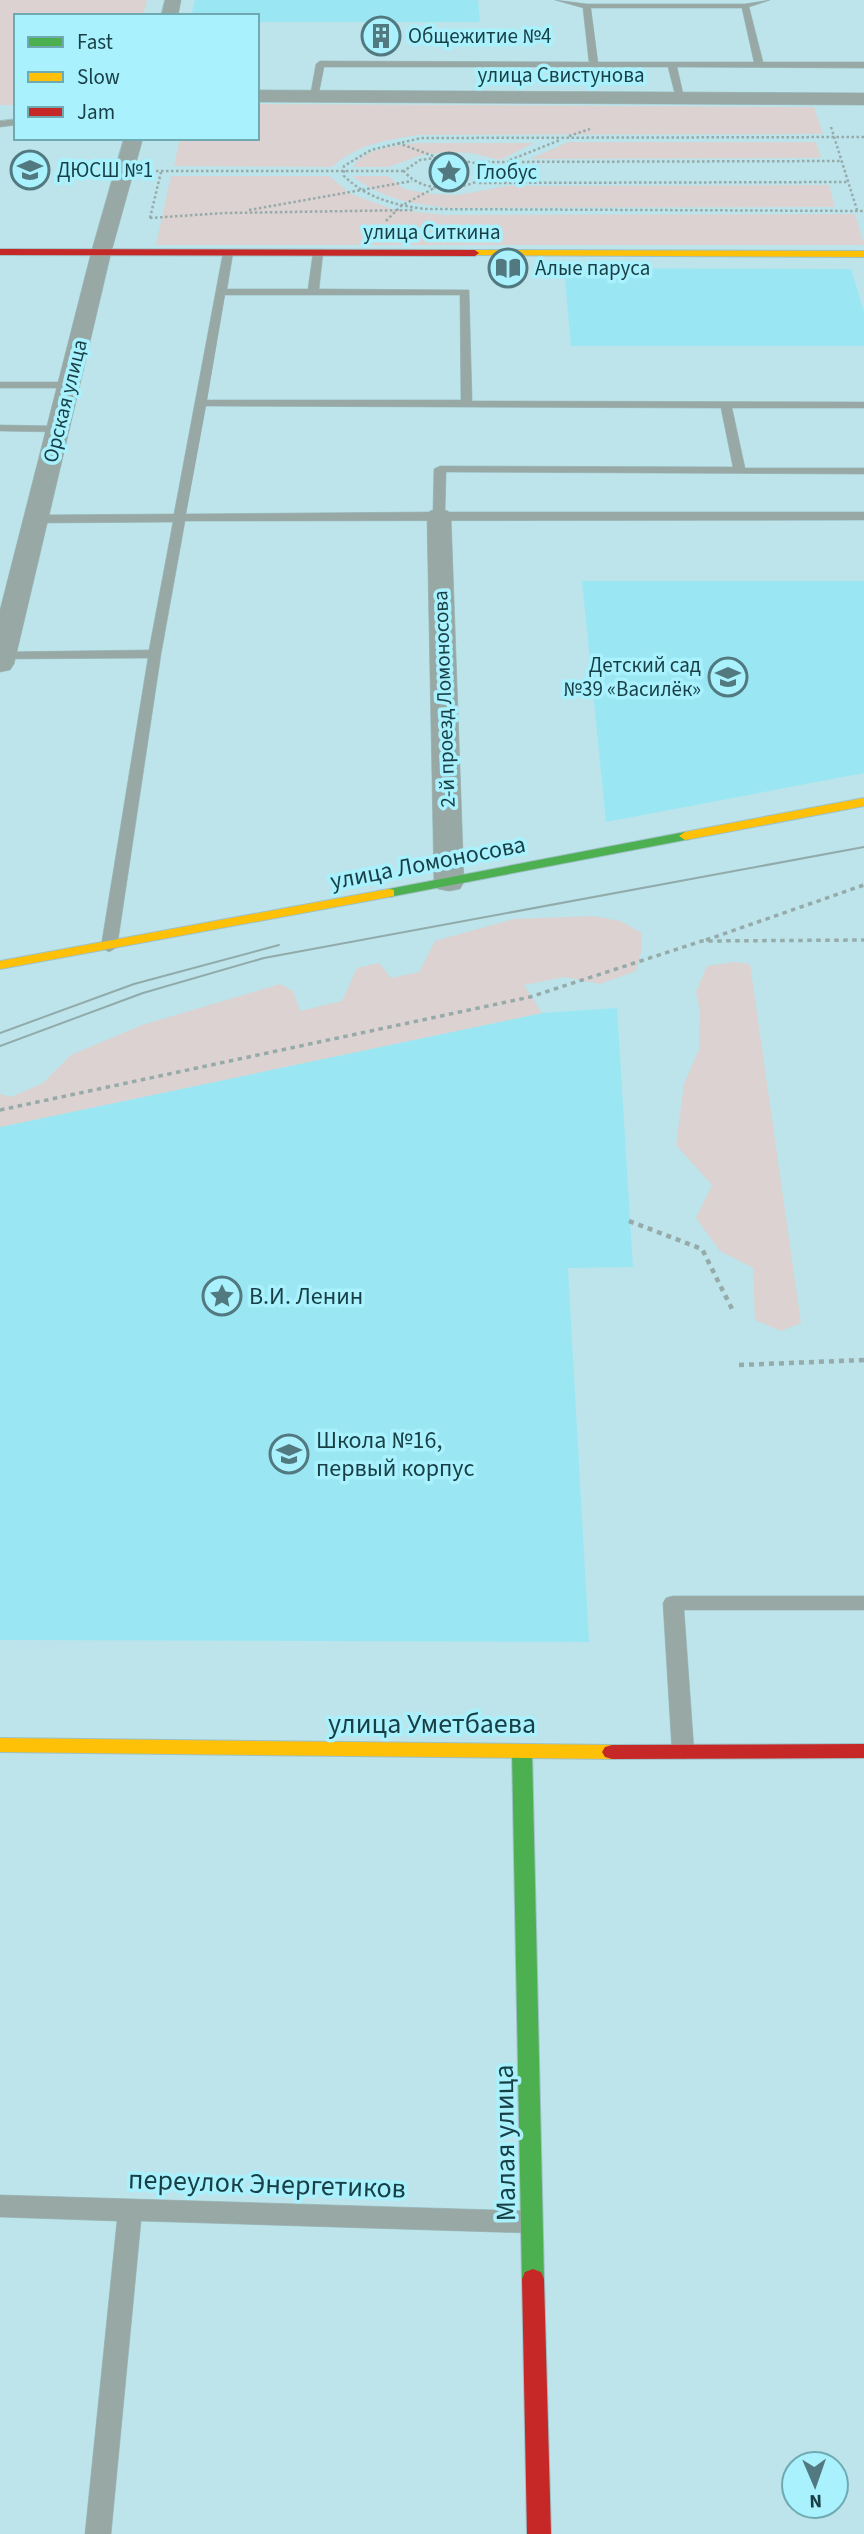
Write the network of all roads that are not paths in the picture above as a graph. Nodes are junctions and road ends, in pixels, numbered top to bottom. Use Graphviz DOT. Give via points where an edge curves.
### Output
graph roads {
  1 [pos="559,0"];
  2 [pos="766,0"];
  3 [pos="587,6"];
  4 [pos="745,6"];
  5 [pos="594,65"];
  6 [pos="672,65"];
  7 [pos="759,65"];
  8 [pos="864,65"];
  9 [pos="259,96"];
  10 [pos="314,97"];
  11 [pos="680,98"];
  12 [pos="864,99"];
  13 [pos="133,140"];
  14 [pos="0,252"];
  15 [pos="101,253"];
  16 [pos="228,253"];
  17 [pos="318,253"];
  18 [pos="864,254"];
  19 [pos="222,292"];
  20 [pos="313,293"];
  21 [pos="0,385"];
  22 [pos="68,385"];
  23 [pos="202,403"];
  24 [pos="467,403"];
  25 [pos="726,405"];
  26 [pos="864,405"];
  27 [pos="0,428"];
  28 [pos="58,429"];
  29 [pos="740,471"];
  30 [pos="864,471"];
  31 [pos="439,516"];
  32 [pos="864,516"];
  33 [pos="36,519"];
  34 [pos="180,519"];
  35 [pos="2,652"];
  36 [pos="155,654"];
  37 [pos="864,802"];
  38 [pos="449,882"];
  39 [pos="109,947"];
  40 [pos="0,965"];
  41 [pos="864,1603"];
  42 [pos="0,1745"];
  43 [pos="522,1751"];
  44 [pos="683,1751"];
  45 [pos="864,1751"];
  46 [pos="0,2206"];
  47 [pos="130,2210"];
  48 [pos="533,2222"];
  49 [pos="98,2534"];
  50 [pos="539,2534"];
  1 -- 3 [label="lane"];
  2 -- 4 [label="lane"];
  3 -- 4 [label="lane"];
  3 -- 5 [label="lane"];
  4 -- 7 [label="lane"];
  5 -- 6 [label="lane"];
  5 -- 10 [label="lane" via="320,64"];
  6 -- 7 [label="lane"];
  6 -- 11 [label="lane"];
  7 -- 8 [label="lane"];
  9 -- 10 [label="street, улица Свистунова"];
  10 -- 11 [label="street, улица Свистунова"];
  11 -- 12 [label="street, улица Свистунова"];
  13 -- 15 [label="street, Орская улица"];
  14 -- 15 [label="street, улица Ситкина"];
  15 -- 16 [label="street, улица Ситкина"];
  15 -- 22 [label="street, Орская улица"];
  16 -- 17 [label="street, улица Ситкина"];
  16 -- 19 [label="lane"];
  17 -- 18 [label="street, улица Ситкина"];
  17 -- 20 [label="lane"];
  19 -- 20 [label="lane"];
  19 -- 23 [label="lane"];
  20 -- 24 [label="lane" via="465,292"];
  21 -- 22 [label="lane"];
  22 -- 28 [label="street, Орская улица"];
  23 -- 24 [label="lane"];
  23 -- 34 [label="lane"];
  24 -- 25 [label="lane"];
  25 -- 26 [label="lane"];
  25 -- 29 [label="lane"];
  27 -- 28 [label="lane"];
  28 -- 33 [label="street, Орская улица"];
  29 -- 30 [label="lane"];
  29 -- 31 [label="lane" via="440,469"];
  31 -- 32 [label="lane"];
  31 -- 34 [label="lane"];
  31 -- 38 [label="street, 2-й проезд Ломоносова"];
  33 -- 34 [label="lane"];
  33 -- 35 [label="street, Орская улица"];
  34 -- 36 [label="lane"];
  35 -- 36 [label="lane"];
  36 -- 39 [label="lane"];
  37 -- 38 [label="street, улица Ломоносова"];
  38 -- 39 [label="street, улица Ломоносова"];
  39 -- 40 [label="street, улица Ломоносова"];
  41 -- 44 [label="lane" via="673,1603"];
  42 -- 43 [label="street, улица Уметбаева"];
  43 -- 44 [label="street, улица Уметбаева"];
  43 -- 48 [label="street, Малая улица"];
  44 -- 45 [label="street, улица Уметбаева"];
  46 -- 47 [label="lane, переулок Энергетиков"];
  47 -- 48 [label="lane, переулок Энергетиков"];
  47 -- 49 [label="lane"];
  48 -- 50 [label="street, Малая улица"];
}
